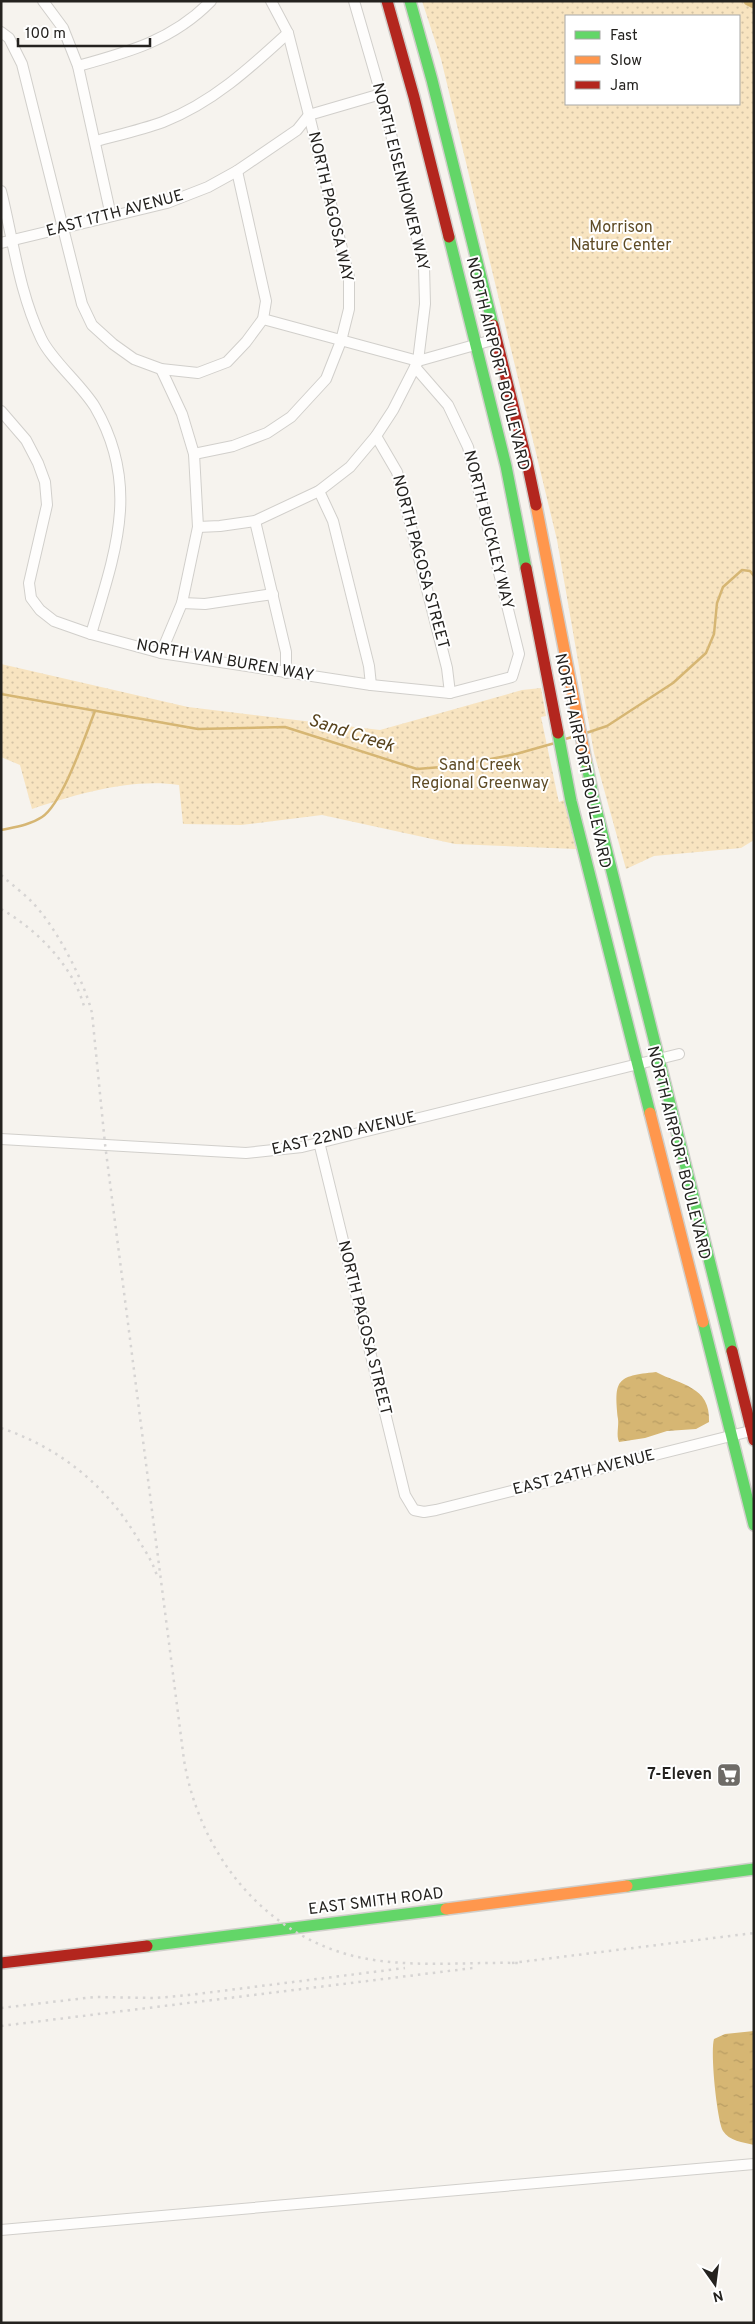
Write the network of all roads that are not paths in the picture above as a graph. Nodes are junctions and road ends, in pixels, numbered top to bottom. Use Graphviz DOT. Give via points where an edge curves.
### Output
graph roads {
  1 [pos="43,1"];
  2 [pos="211,1"];
  3 [pos="271,1"];
  4 [pos="354,1"];
  5 [pos="387,1"];
  6 [pos="410,1"];
  7 [pos="1,32"];
  8 [pos="288,33"];
  9 [pos="78,66"];
  10 [pos="381,94"];
  11 [pos="309,115"];
  12 [pos="96,141"];
  13 [pos="237,171"];
  14 [pos="1,191"];
  15 [pos="112,216"];
  16 [pos="64,227"];
  17 [pos="13,240"];
  18 [pos="1,243"];
  19 [pos="263,319"];
  20 [pos="496,339"];
  21 [pos="342,341"];
  22 [pos="477,345"];
  23 [pos="416,364"];
  24 [pos="161,369"];
  25 [pos="1,410"];
  26 [pos="376,436"];
  27 [pos="194,454"];
  28 [pos="319,491"];
  29 [pos="255,521"];
  30 [pos="198,527"];
  31 [pos="273,594"];
  32 [pos="182,604"];
  33 [pos="92,634"];
  34 [pos="161,653"];
  35 [pos="286,672"];
  36 [pos="512,676"];
  37 [pos="371,685"];
  38 [pos="450,693"];
  39 [pos="679,1054"];
  40 [pos="659,1058"];
  41 [pos="639,1063"];
  42 [pos="1,1139"];
  43 [pos="320,1142"];
  44 [pos="753,1433"];
  45 [pos="731,1435"];
  46 [pos="414,1510"];
  47 [pos="754,1525"];
  48 [pos="754,1869"];
  49 [pos="1,1963"];
  50 [pos="754,2164"];
  51 [pos="1,2230"];
  1 -- 9 [label="street" via="63,28"];
  2 -- 9 [label="street" via="173,32 130,52"];
  3 -- 8 [label="street, NORTH PAGOSA WAY"];
  4 -- 10 [label="street, NORTH EISENHOWER WAY"];
  5 -- 22 [label="main road, NORTH AIRPORT BOULEVARD"];
  6 -- 20 [label="main road, NORTH AIRPORT BOULEVARD"];
  7 -- 16 [label="street" via="9,38 22,64"];
  8 -- 11 [label="street, NORTH PAGOSA WAY"];
  8 -- 12 [label="street" via="247,71 207,100 163,122"];
  9 -- 12 [label="street"];
  10 -- 11 [label="street"];
  10 -- 23 [label="street, NORTH EISENHOWER WAY" via="424,266 425,304"];
  11 -- 13 [label="street, EAST 17TH AVENUE" via="297,130"];
  11 -- 21 [label="street, NORTH PAGOSA WAY" via="349,277 349,309"];
  12 -- 15 [label="street"];
  13 -- 15 [label="street, EAST 17TH AVENUE" via="208,187 167,202"];
  13 -- 19 [label="street" via="266,301"];
  14 -- 17 [label="street"];
  15 -- 16 [label="street, EAST 17TH AVENUE"];
  16 -- 17 [label="street, EAST 17TH AVENUE"];
  16 -- 24 [label="street" via="82,304 92,325 134,359"];
  17 -- 18 [label="street, EAST 17TH AVENUE"];
  17 -- 33 [label="street" via="25,294 41,339 94,405 110,436 118,467 122,511 116,551"];
  19 -- 21 [label="street"];
  19 -- 24 [label="street" via="227,362 198,373"];
  20 -- 22 [label="street"];
  20 -- 40 [label="main road, NORTH AIRPORT BOULEVARD" via="531,480 593,796"];
  21 -- 23 [label="street"];
  21 -- 27 [label="street, NORTH PAGOSA WAY" via="326,379 291,417 267,432 233,446"];
  22 -- 23 [label="street"];
  22 -- 41 [label="main road, NORTH AIRPORT BOULEVARD" via="506,466 571,801"];
  23 -- 26 [label="street, NORTH EISENHOWER WAY"];
  23 -- 36 [label="street, NORTH BUCKLEY WAY" via="448,405 468,447 519,654"];
  24 -- 27 [label="street" via="182,414"];
  25 -- 33 [label="street, NORTH VAN BUREN WAY" via="26,440 45,482 47,505 29,582 31,598 54,621"];
  26 -- 28 [label="street, NORTH EISENHOWER WAY" via="350,467"];
  26 -- 38 [label="street, NORTH PAGOSA STREET" via="397,472 447,668"];
  27 -- 30 [label="street"];
  28 -- 29 [label="street, NORTH EISENHOWER WAY"];
  28 -- 37 [label="street" via="333,521"];
  29 -- 30 [label="street, NORTH EISENHOWER WAY"];
  29 -- 31 [label="street"];
  30 -- 32 [label="street"];
  31 -- 32 [label="street" via="205,604"];
  31 -- 35 [label="street" via="286,652"];
  32 -- 34 [label="street"];
  33 -- 34 [label="street, NORTH VAN BUREN WAY"];
  34 -- 35 [label="street, NORTH VAN BUREN WAY"];
  35 -- 37 [label="street, NORTH VAN BUREN WAY"];
  36 -- 38 [label="street, NORTH VAN BUREN WAY"];
  37 -- 38 [label="street, NORTH VAN BUREN WAY"];
  39 -- 40 [label="street, EAST 22ND AVENUE"];
  40 -- 41 [label="street, EAST 22ND AVENUE"];
  40 -- 44 [label="main road, NORTH AIRPORT BOULEVARD"];
  41 -- 43 [label="street, EAST 22ND AVENUE"];
  41 -- 45 [label="main road, NORTH AIRPORT BOULEVARD"];
  42 -- 43 [label="street, EAST 22ND AVENUE" via="246,1153"];
  43 -- 46 [label="street, NORTH PAGOSA STREET" via="405,1495"];
  44 -- 45 [label="street, EAST 24TH AVENUE"];
  45 -- 46 [label="street, EAST 24TH AVENUE" via="436,1510"];
  45 -- 47 [label="main road, NORTH AIRPORT BOULEVARD"];
  48 -- 49 [label="main road, EAST SMITH ROAD"];
  50 -- 51 [label="street"];
}
